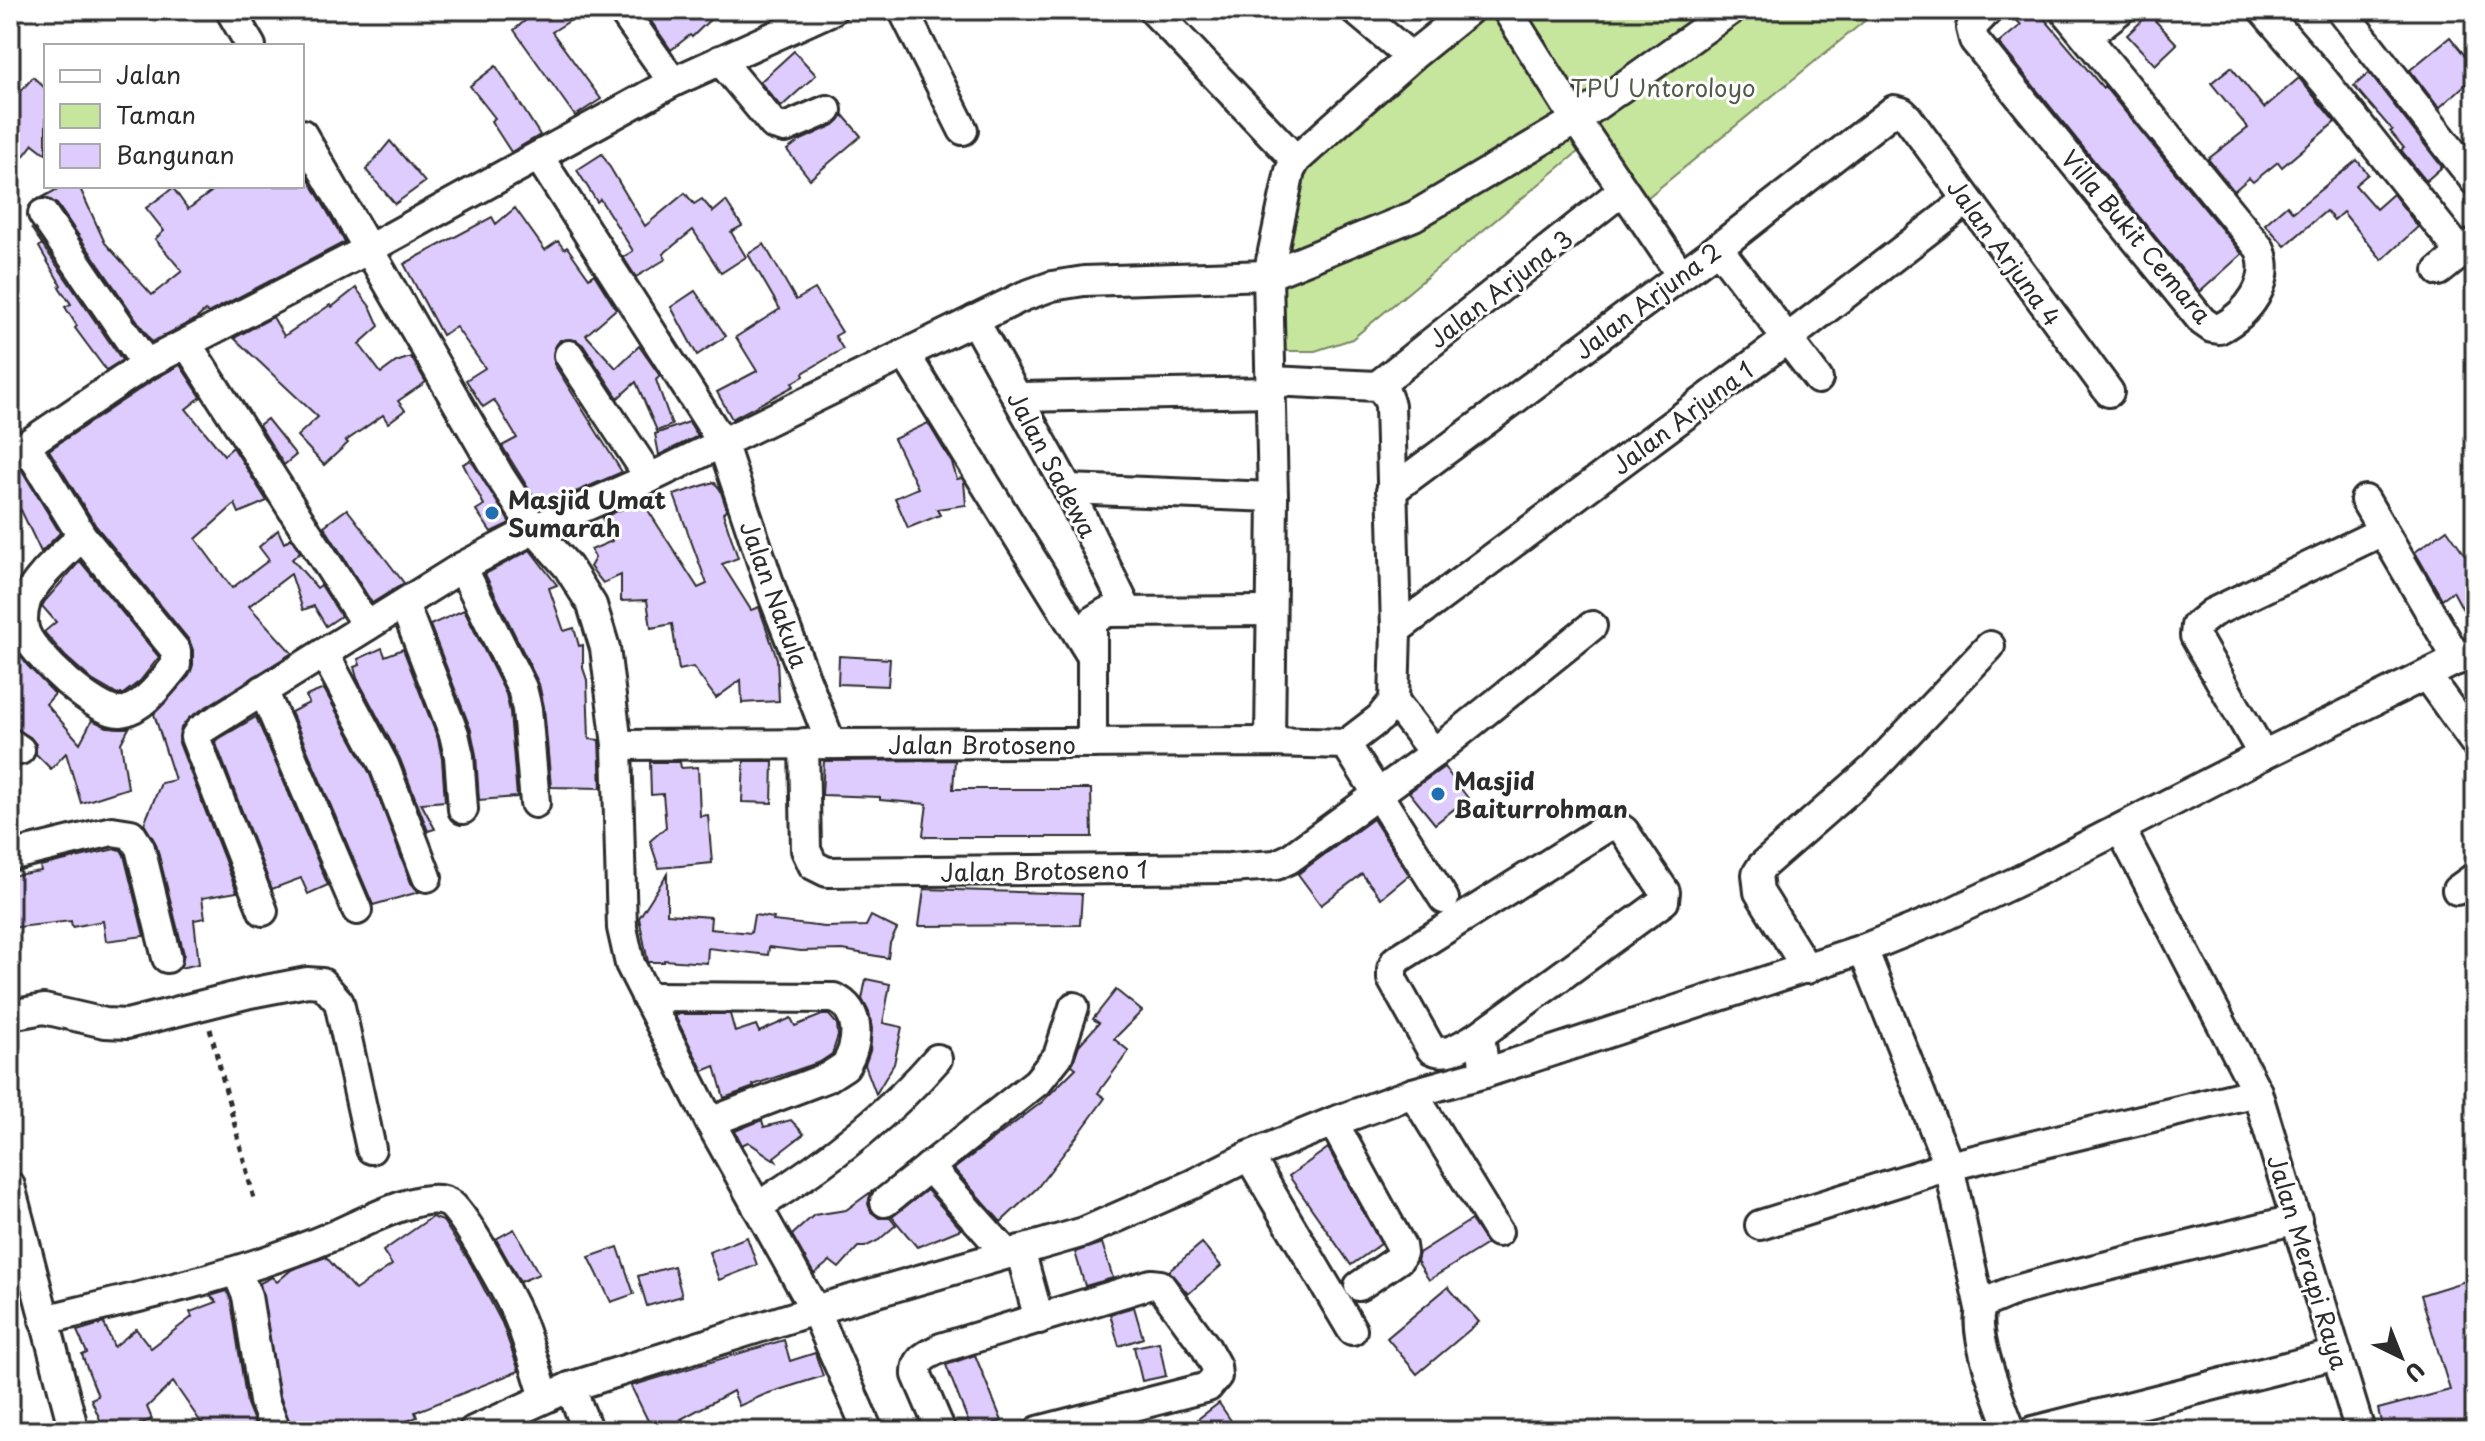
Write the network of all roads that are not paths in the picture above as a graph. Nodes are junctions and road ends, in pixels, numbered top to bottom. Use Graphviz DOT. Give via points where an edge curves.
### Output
graph roads {
  1 [pos="230,10"];
  2 [pos="622,10"];
  3 [pos="832,10"];
  4 [pos="903,10"];
  5 [pos="1153,10"];
  6 [pos="1355,10"];
  7 [pos="1469,10"];
  8 [pos="1507,10"];
  9 [pos="1731,10"];
  10 [pos="1988,10"];
  11 [pos="2064,10"];
  12 [pos="2120,10"];
  13 [pos="2263,10"];
  14 [pos="2341,10"];
  15 [pos="2096,29"];
  16 [pos="250,44"];
  17 [pos="1411,57"];
  18 [pos="720,60"];
  19 [pos="673,82"];
  20 [pos="827,110"];
  21 [pos="1902,112"];
  22 [pos="1576,120"];
  23 [pos="963,130"];
  24 [pos="304,137"];
  25 [pos="539,157"];
  26 [pos="1296,160"];
  27 [pos="2475,181"];
  28 [pos="1623,190"];
  29 [pos="1966,201"];
  30 [pos="43,214"];
  31 [pos="1718,248"];
  32 [pos="369,249"];
  33 [pos="2458,256"];
  34 [pos="1268,275"];
  35 [pos="1681,275"];
  36 [pos="974,320"];
  37 [pos="1787,339"];
  38 [pos="187,344"];
  39 [pos="905,354"];
  40 [pos="569,355"];
  41 [pos="146,364"];
  42 [pos="1818,379"];
  43 [pos="1272,386"];
  44 [pos="1377,386"];
  45 [pos="2109,392"];
  46 [pos="1019,397"];
  47 [pos="722,442"];
  48 [pos="18,450"];
  49 [pos="650,478"];
  50 [pos="1068,489"];
  51 [pos="1391,491"];
  52 [pos="1273,497"];
  53 [pos="2365,500"];
  54 [pos="534,529"];
  55 [pos="2383,531"];
  56 [pos="82,536"];
  57 [pos="462,567"];
  58 [pos="404,604"];
  59 [pos="1127,610"];
  60 [pos="1270,611"];
  61 [pos="367,626"];
  62 [pos="1592,626"];
  63 [pos="1396,630"];
  64 [pos="1990,646"];
  65 [pos="324,653"];
  66 [pos="1091,655"];
  67 [pos="2467,656"];
  68 [pos="2426,675"];
  69 [pos="263,690"];
  70 [pos="1394,701"];
  71 [pos="1270,742"];
  72 [pos="1092,743"];
  73 [pos="2475,743"];
  74 [pos="818,744"];
  75 [pos="1346,744"];
  76 [pos="617,745"];
  77 [pos="1434,753"];
  78 [pos="2263,755"];
  79 [pos="1378,795"];
  80 [pos="535,803"];
  81 [pos="463,809"];
  82 [pos="2121,830"];
  83 [pos="10,856"];
  84 [pos="427,877"];
  85 [pos="1444,899"];
  86 [pos="357,910"];
  87 [pos="263,911"];
  88 [pos="1863,949"];
  89 [pos="167,958"];
  90 [pos="1807,969"];
  91 [pos="646,997"];
  92 [pos="1074,1007"];
  93 [pos="10,1015"];
  94 [pos="1480,1035"];
  95 [pos="937,1059"];
  96 [pos="1485,1073"];
  97 [pos="2257,1092"];
  98 [pos="1413,1093"];
  99 [pos="710,1122"];
  100 [pos="1333,1122"];
  101 [pos="371,1149"];
  102 [pos="1249,1156"];
  103 [pos="1949,1166"];
  104 [pos="929,1167"];
  105 [pos="10,1186"];
  106 [pos="885,1202"];
  107 [pos="757,1207"];
  108 [pos="2297,1219"];
  109 [pos="1760,1225"];
  110 [pos="1498,1232"];
  111 [pos="1013,1251"];
  112 [pos="17,1254"];
  113 [pos="237,1272"];
  114 [pos="1359,1286"];
  115 [pos="1980,1308"];
  116 [pos="815,1310"];
  117 [pos="1039,1319"];
  118 [pos="44,1320"];
  119 [pos="1352,1330"];
  120 [pos="2337,1354"];
  121 [pos="558,1392"];
  122 [pos="74,1431"];
  123 [pos="276,1431"];
  124 [pos="473,1431"];
  125 [pos="588,1431"];
  126 [pos="868,1431"];
  127 [pos="941,1431"];
  128 [pos="1038,1431"];
  129 [pos="2011,1431"];
  130 [pos="2033,1431"];
  131 [pos="2360,1431"];
  1 -- 16 [label="street"];
  2 -- 19 [label="street"];
  3 -- 18 [label="street"];
  4 -- 23 [label="street"];
  5 -- 26 [label="street"];
  6 -- 17 [label="street"];
  7 -- 17 [label="street"];
  8 -- 22 [label="street"];
  9 -- 22 [label="street"];
  10 -- 11 [label="street, Villa Bukit Cemara" via="1971,28 1974,40 2202,321 2219,329 2247,308 2260,288 2266,263 2260,249"];
  12 -- 15 [label="street"];
  13 -- 33 [label="street"];
  14 -- 27 [label="street"];
  17 -- 26 [label="street"];
  18 -- 19 [label="street"];
  18 -- 20 [label="street" via="774,125 785,128"];
  19 -- 25 [label="street"];
  21 -- 29 [label="street, Jalan Arjuna 4"];
  21 -- 31 [label="street, Jalan Arjuna 2" via="1885,115"];
  22 -- 28 [label="street"];
  22 -- 34 [label="street" via="1414,216"];
  24 -- 32 [label="street"];
  25 -- 32 [label="street"];
  25 -- 47 [label="street, Jalan Nakula"];
  26 -- 34 [label="street"];
  28 -- 35 [label="street"];
  28 -- 44 [label="street, Jalan Arjuna 3"];
  29 -- 37 [label="street, Jalan Arjuna 1"];
  29 -- 45 [label="street, Jalan Arjuna 4"];
  30 -- 41 [label="street"];
  31 -- 35 [label="street, Jalan Arjuna 2"];
  31 -- 37 [label="street"];
  32 -- 38 [label="street"];
  32 -- 54 [label="street"];
  34 -- 36 [label="street" via="1084,281 1052,286"];
  34 -- 43 [label="street"];
  35 -- 51 [label="street, Jalan Arjuna 2"];
  36 -- 39 [label="street"];
  36 -- 46 [label="street, Jalan Sadewa"];
  37 -- 42 [label="street"];
  37 -- 63 [label="street, Jalan Arjuna 1"];
  38 -- 41 [label="street"];
  38 -- 61 [label="street"];
  39 -- 47 [label="street"];
  39 -- 66 [label="street"];
  40 -- 49 [label="street"];
  41 -- 48 [label="street"];
  43 -- 44 [label="street"];
  43 -- 46 [label="street"];
  43 -- 52 [label="street"];
  44 -- 51 [label="street" via="1386,394 1392,418"];
  46 -- 50 [label="street, Jalan Sadewa"];
  47 -- 49 [label="street"];
  47 -- 74 [label="street, Jalan Nakula"];
  48 -- 56 [label="street"];
  49 -- 54 [label="street"];
  50 -- 52 [label="street"];
  50 -- 59 [label="street, Jalan Sadewa"];
  51 -- 63 [label="street"];
  52 -- 60 [label="street"];
  53 -- 55 [label="street"];
  54 -- 57 [label="street"];
  54 -- 76 [label="street" via="592,605 605,648"];
  55 -- 67 [label="street"];
  55 -- 78 [label="street" via="2212,613 2196,626 2195,636"];
  56 -- 56 [label="street" via="176,651 176,665 141,703 117,713 51,667 24,630 33,588"];
  57 -- 58 [label="street"];
  57 -- 80 [label="street" via="522,688"];
  58 -- 61 [label="street"];
  58 -- 81 [label="street" via="454,734"];
  59 -- 60 [label="street"];
  59 -- 66 [label="street" via="1094,620"];
  60 -- 71 [label="street"];
  61 -- 65 [label="street"];
  62 -- 77 [label="street, Jalan Brotoseno 1"];
  63 -- 70 [label="street"];
  64 -- 90 [label="street" via="1874,768 1757,874 1759,892"];
  65 -- 69 [label="street"];
  65 -- 84 [label="street" via="384,765"];
  66 -- 72 [label="street"];
  67 -- 68 [label="street"];
  68 -- 73 [label="street"];
  68 -- 78 [label="street"];
  69 -- 86 [label="street"];
  69 -- 87 [label="street" via="195,737"];
  70 -- 75 [label="street"];
  70 -- 77 [label="street"];
  71 -- 72 [label="street, Jalan Brotoseno"];
  71 -- 75 [label="street, Jalan Brotoseno"];
  72 -- 74 [label="street, Jalan Brotoseno"];
  74 -- 76 [label="street, Jalan Brotoseno"];
  74 -- 79 [label="street, Jalan Brotoseno 1" via="806,850 813,865 827,872 1276,865"];
  75 -- 79 [label="street"];
  76 -- 91 [label="street" via="622,928 630,964"];
  77 -- 79 [label="street, Jalan Brotoseno 1"];
  78 -- 82 [label="street"];
  79 -- 85 [label="street"];
  82 -- 88 [label="street" via="1940,918"];
  82 -- 97 [label="street, Jalan Merapi Raya"];
  83 -- 89 [label="street" via="112,831 131,834 140,848"];
  88 -- 90 [label="street"];
  88 -- 103 [label="street"];
  90 -- 96 [label="street"];
  91 -- 99 [label="street"];
  91 -- 99 [label="street" via="834,998 852,1013 854,1040 845,1066"];
  92 -- 104 [label="street" via="1058,1056 1037,1082"];
  93 -- 101 [label="street" via="44,1009 127,1024 307,982 322,983 339,1002"];
  94 -- 94 [label="street" via="1446,1053 1431,1049 1392,979 1396,960 1607,827 1617,826 1665,892 1664,901"];
  94 -- 96 [label="street"];
  95 -- 107 [label="street" via="912,1088 836,1152"];
  96 -- 98 [label="street"];
  97 -- 103 [label="street"];
  97 -- 108 [label="street, Jalan Merapi Raya"];
  98 -- 100 [label="street"];
  98 -- 110 [label="street"];
  99 -- 107 [label="street"];
  100 -- 102 [label="street"];
  100 -- 114 [label="street" via="1402,1253"];
  102 -- 111 [label="street" via="1084,1232"];
  102 -- 119 [label="street"];
  103 -- 109 [label="street"];
  103 -- 115 [label="street"];
  104 -- 106 [label="street"];
  104 -- 111 [label="street"];
  105 -- 112 [label="street"];
  107 -- 116 [label="street"];
  108 -- 115 [label="street" via="2059,1278 1990,1299"];
  108 -- 120 [label="street, Jalan Merapi Raya"];
  111 -- 116 [label="street"];
  111 -- 117 [label="street"];
  112 -- 118 [label="street"];
  113 -- 118 [label="street"];
  113 -- 121 [label="street" via="411,1203 432,1198 449,1202 471,1231"];
  113 -- 123 [label="street" via="247,1296 264,1401"];
  115 -- 129 [label="street" via="1986,1358"];
  116 -- 121 [label="street"];
  116 -- 126 [label="street"];
  117 -- 127 [label="street" via="921,1358 917,1375"];
  117 -- 128 [label="street" via="1160,1285 1205,1346 1217,1376 1196,1392"];
  118 -- 122 [label="street"];
  120 -- 130 [label="street"];
  120 -- 131 [label="street, Jalan Merapi Raya"];
  121 -- 124 [label="street"];
  121 -- 125 [label="street"];
}
